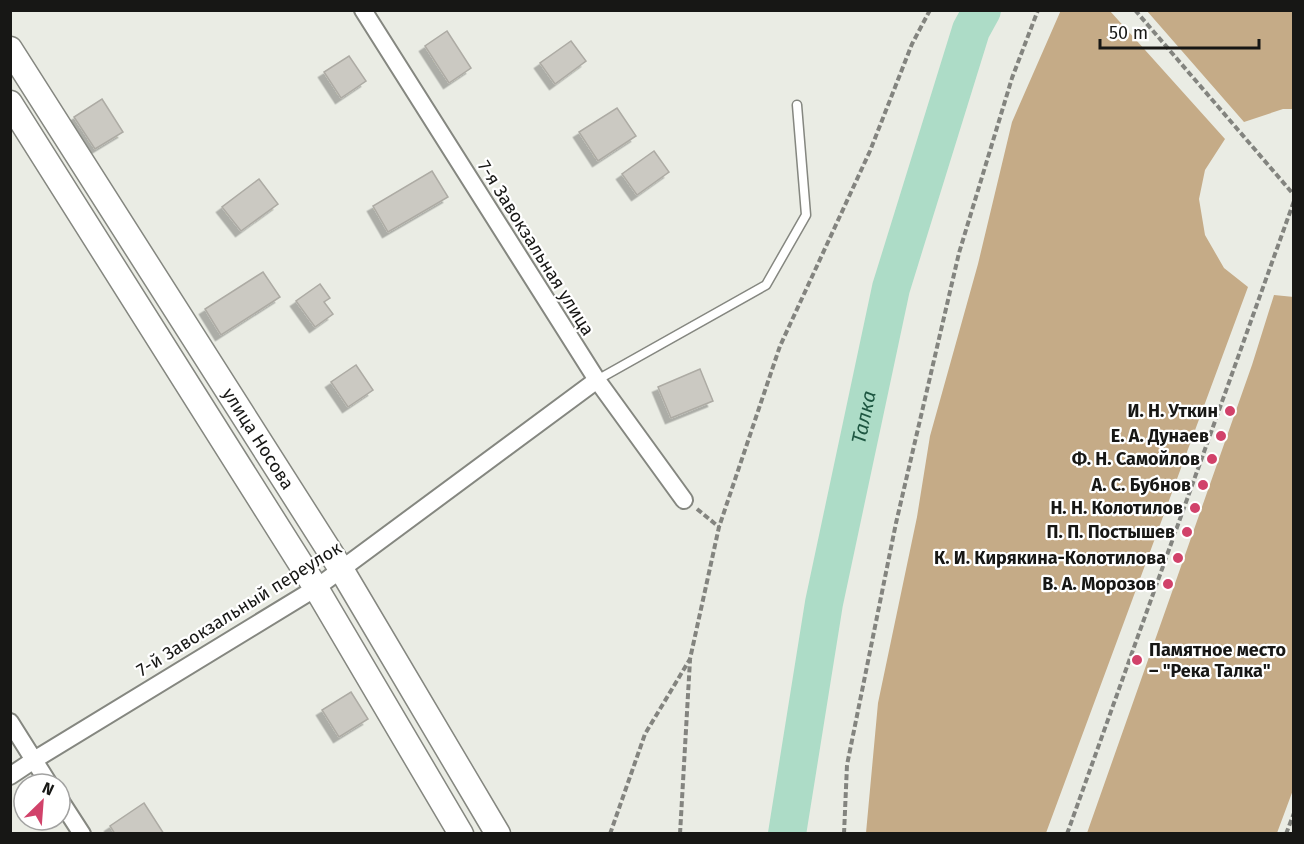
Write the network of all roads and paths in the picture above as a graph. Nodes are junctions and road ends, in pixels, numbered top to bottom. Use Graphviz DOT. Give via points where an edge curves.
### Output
graph roads {
  1 [pos="363,10"];
  2 [pos="930,10"];
  3 [pos="1038,10"];
  4 [pos="1134,10"];
  5 [pos="14,64"];
  6 [pos="10,103"];
  7 [pos="797,105"];
  8 [pos="1293,195"];
  9 [pos="1293,201"];
  10 [pos="597,380"];
  11 [pos="684,500"];
  12 [pos="719,527"];
  13 [pos="341,569"];
  14 [pos="316,588"];
  15 [pos="690,659"];
  16 [pos="10,722"];
  17 [pos="34,760"];
  18 [pos="42,772"];
  19 [pos="10,777"];
  20 [pos="1293,813"];
  21 [pos="72,819"];
  22 [pos="82,834"];
  23 [pos="461,834"];
  24 [pos="498,834"];
  25 [pos="610,834"];
  26 [pos="680,834"];
  27 [pos="844,834"];
  28 [pos="1067,834"];
  29 [pos="1286,834"];
  1 -- 10 [label="street, 7-я Завокзальная улица"];
  2 -- 12 [label="path" via="780,346"];
  3 -- 27 [label="path" via="1011,78 958,253 896,523 847,765"];
  4 -- 8 [label="path"];
  5 -- 13 [label="main road, улица Носова"];
  6 -- 14 [label="main road, улица Носова"];
  7 -- 10 [label="lane" via="806,215 766,285"];
  9 -- 28 [label="path"];
  10 -- 11 [label="street, 7-я Завокзальная улица"];
  10 -- 13 [label="street, 7-й Завокзальный переулок"];
  11 -- 12 [label="path"];
  12 -- 15 [label="path"];
  13 -- 14 [label="street, 7-й Завокзальный переулок"];
  13 -- 24 [label="main road, улица Носова"];
  14 -- 17 [label="street, 7-й Завокзальный переулок"];
  14 -- 23 [label="main road, улица Носова"];
  15 -- 25 [label="path" via="645,734"];
  15 -- 26 [label="path"];
  16 -- 17 [label="street"];
  17 -- 18 [label="street"];
  17 -- 19 [label="street, 7-й Завокзальный переулок"];
  20 -- 29 [label="path"];
  21 -- 22 [label="street"];
}
